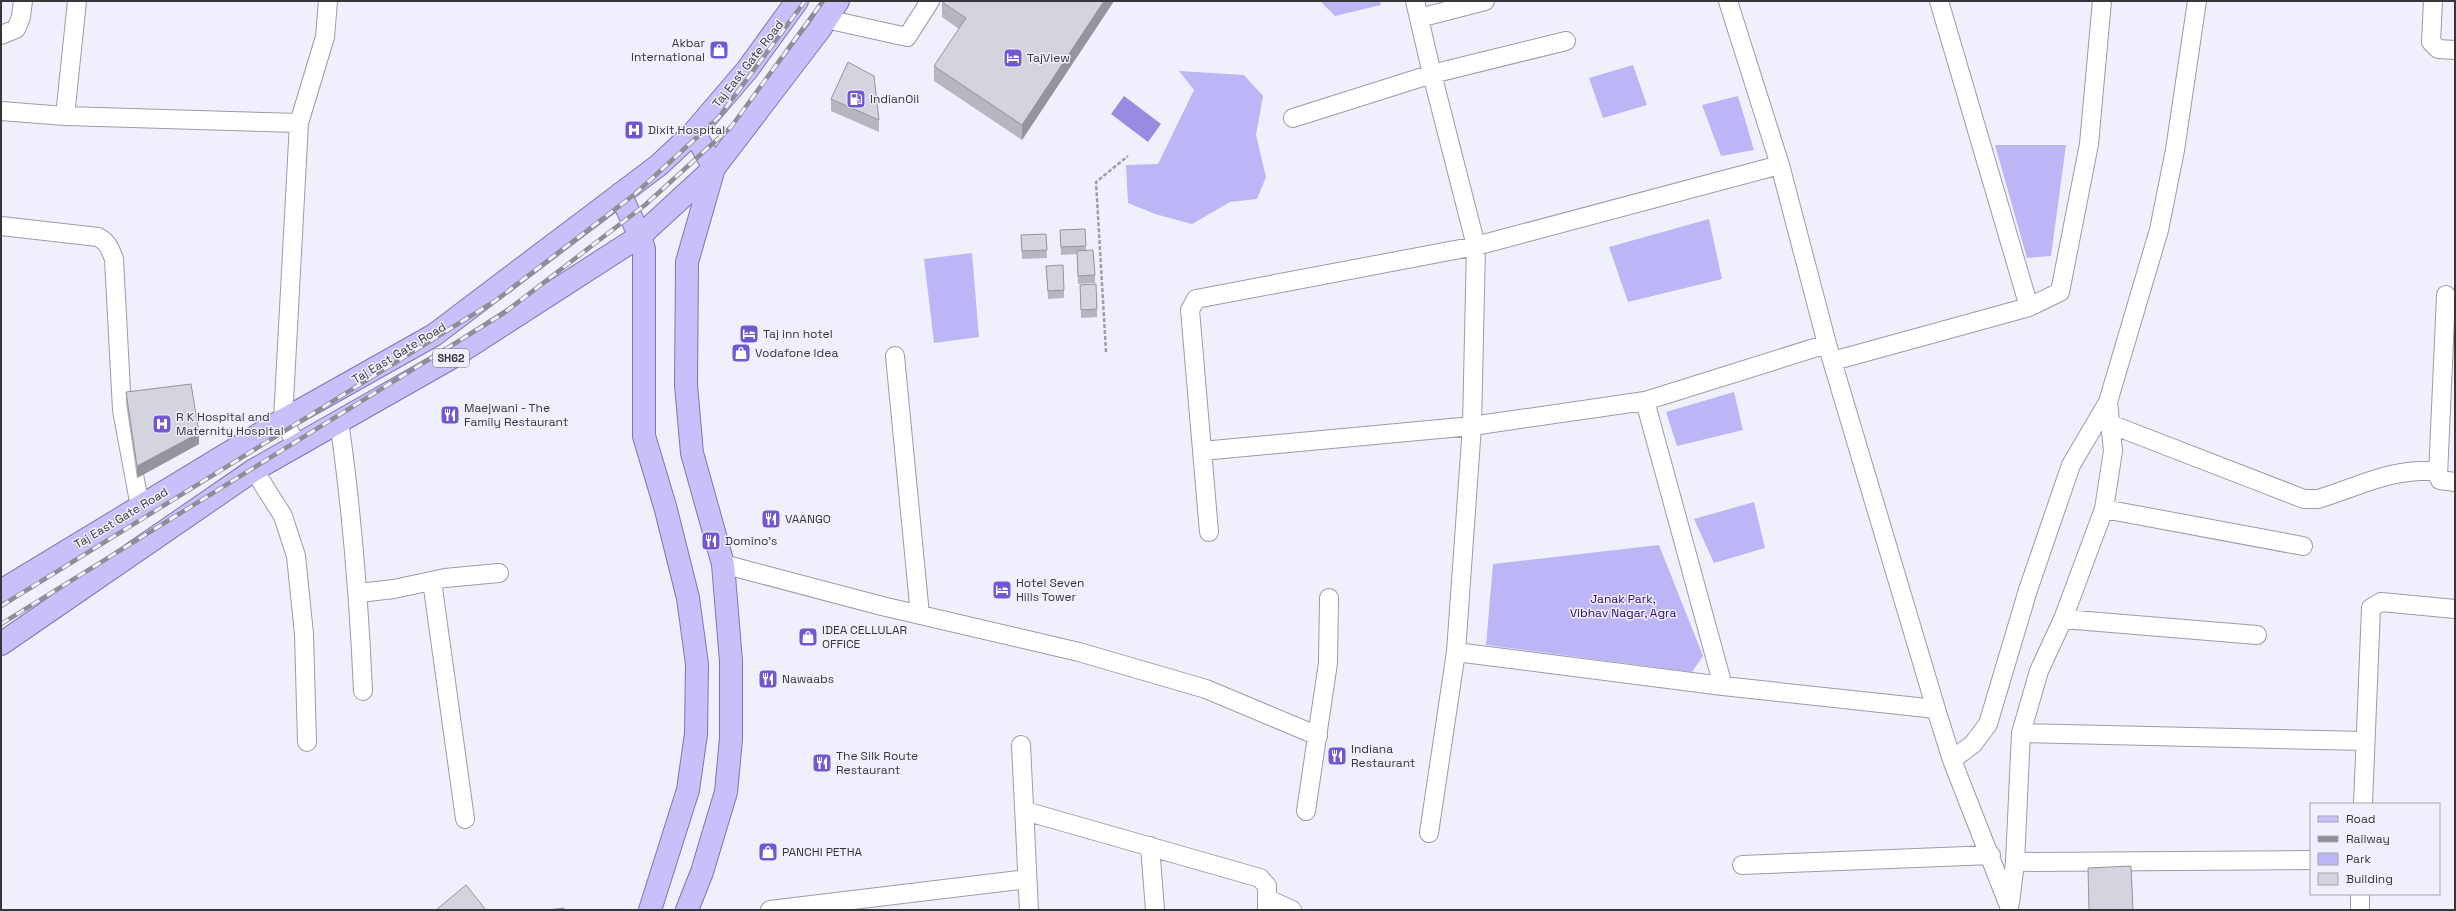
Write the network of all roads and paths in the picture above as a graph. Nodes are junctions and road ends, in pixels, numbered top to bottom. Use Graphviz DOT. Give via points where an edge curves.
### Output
graph roads {
  1 [pos="23,1"];
  2 [pos="77,1"];
  3 [pos="328,1"];
  4 [pos="797,1"];
  5 [pos="838,1"];
  6 [pos="930,1"];
  7 [pos="1485,1"];
  8 [pos="1728,1"];
  9 [pos="1939,1"];
  10 [pos="2102,1"];
  11 [pos="2197,1"];
  12 [pos="2433,1"];
  13 [pos="1417,9"];
  14 [pos="826,20"];
  15 [pos="1,35"];
  16 [pos="1566,41"];
  17 [pos="2455,50"];
  18 [pos="1432,74"];
  19 [pos="1,111"];
  20 [pos="65,116"];
  21 [pos="1293,118"];
  22 [pos="299,123"];
  23 [pos="694,132"];
  24 [pos="1128,156"];
  25 [pos="1780,165"];
  26 [pos="714,168"];
  27 [pos="620,194"];
  28 [pos="1,226"];
  29 [pos="640,236"];
  30 [pos="1476,246"];
  31 [pos="2446,295"];
  32 [pos="2029,307"];
  33 [pos="1827,344"];
  34 [pos="1106,352"];
  35 [pos="895,356"];
  36 [pos="1832,361"];
  37 [pos="1645,401"];
  38 [pos="2108,402"];
  39 [pos="283,420"];
  40 [pos="339,421"];
  41 [pos="2110,424"];
  42 [pos="1472,426"];
  43 [pos="297,445"];
  44 [pos="1202,451"];
  45 [pos="254,470"];
  46 [pos="2438,471"];
  47 [pos="2455,482"];
  48 [pos="140,507"];
  49 [pos="2104,509"];
  50 [pos="1209,532"];
  51 [pos="2303,546"];
  52 [pos="723,564"];
  53 [pos="499,573"];
  54 [pos="432,581"];
  55 [pos="1,591"];
  56 [pos="359,593"];
  57 [pos="1329,598"];
  58 [pos="2455,609"];
  59 [pos="920,615"];
  60 [pos="2064,619"];
  61 [pos="2257,634"];
  62 [pos="1,644"];
  63 [pos="1456,652"];
  64 [pos="1723,686"];
  65 [pos="363,691"];
  66 [pos="1936,709"];
  67 [pos="2021,733"];
  68 [pos="1318,736"];
  69 [pos="2364,741"];
  70 [pos="307,742"];
  71 [pos="1022,745"];
  72 [pos="1952,760"];
  73 [pos="2363,803"];
  74 [pos="1306,810"];
  75 [pos="1024,811"];
  76 [pos="465,820"];
  77 [pos="1429,833"];
  78 [pos="1150,846"];
  79 [pos="1991,856"];
  80 [pos="2310,860"];
  81 [pos="2015,862"];
  82 [pos="1742,865"];
  83 [pos="1027,879"];
  84 [pos="2360,895"];
  85 [pos="901,903"];
  86 [pos="1268,905"];
  87 [pos="2009,908"];
  88 [pos="650,910"];
  89 [pos="687,910"];
  90 [pos="770,910"];
  91 [pos="1029,910"];
  92 [pos="1154,910"];
  93 [pos="1292,910"];
  94 [pos="2360,910"];
  1 -- 15 [label="street" via="16,29"];
  2 -- 20 [label="street"];
  3 -- 22 [label="street" via="325,37"];
  4 -- 23 [label="main road, Taj East Gate Road / SH62" via="746,70"];
  5 -- 14 [label="main road, SH62"];
  6 -- 14 [label="street" via="907,37"];
  7 -- 13 [label="street"];
  8 -- 25 [label="street"];
  9 -- 32 [label="street"];
  10 -- 32 [label="street" via="2089,144 2062,289 2057,295"];
  11 -- 38 [label="street" via="2175,150 2159,230"];
  12 -- 17 [label="street" via="2431,42 2438,49"];
  13 -- 18 [label="street"];
  14 -- 26 [label="main road, SH62"];
  16 -- 18 [label="street"];
  18 -- 21 [label="street"];
  18 -- 30 [label="street"];
  19 -- 20 [label="street"];
  20 -- 22 [label="street"];
  22 -- 39 [label="street"];
  23 -- 26 [label="main road"];
  23 -- 27 [label="main road, Taj East Gate Road / SH62" via="659,165"];
  24 -- 34 [label="path" via="1096,182"];
  25 -- 30 [label="street"];
  25 -- 33 [label="street"];
  26 -- 29 [label="main road, SH62"];
  26 -- 52 [label="main road" via="687,262 686,385 692,453"];
  27 -- 29 [label="main road"];
  27 -- 39 [label="main road, Taj East Gate Road / SH62" via="434,335"];
  28 -- 48 [label="street" via="98,237 105,240 110,248 114,259 122,410"];
  29 -- 40 [label="main road, SH62" via="450,358"];
  29 -- 88 [label="main road" via="644,249 644,436 686,590 697,664 696,734 688,790"];
  30 -- 42 [label="street"];
  30 -- 44 [label="street" via="1196,299 1190,310"];
  31 -- 46 [label="street"];
  32 -- 36 [label="street"];
  33 -- 36 [label="street"];
  33 -- 37 [label="street"];
  35 -- 59 [label="street"];
  36 -- 66 [label="street"];
  37 -- 42 [label="street"];
  37 -- 64 [label="street"];
  38 -- 41 [label="street"];
  38 -- 72 [label="street" via="2071,465 2028,590 1988,724 1973,744"];
  39 -- 43 [label="street"];
  39 -- 48 [label="main road, Taj East Gate Road / SH62"];
  40 -- 43 [label="main road, SH62"];
  40 -- 56 [label="street" via="351,502"];
  41 -- 46 [label="street" via="2304,499 2318,500 2394,473 2412,470"];
  41 -- 49 [label="street" via="2113,451"];
  42 -- 44 [label="street"];
  42 -- 63 [label="street"];
  43 -- 45 [label="main road, SH62"];
  44 -- 50 [label="street"];
  45 -- 62 [label="main road, SH62"];
  45 -- 70 [label="street" via="283,516 296,556 304,634"];
  46 -- 47 [label="street" via="2440,480"];
  48 -- 55 [label="main road, Taj East Gate Road / SH62"];
  49 -- 51 [label="street"];
  49 -- 60 [label="street"];
  52 -- 59 [label="street"];
  52 -- 89 [label="main road" via="731,661 731,739 726,792 702,872"];
  53 -- 54 [label="street"];
  54 -- 56 [label="street"];
  54 -- 76 [label="street"];
  56 -- 65 [label="street"];
  57 -- 68 [label="street" via="1328,663"];
  58 -- 69 [label="street" via="2381,602 2371,608"];
  59 -- 68 [label="street" via="1079,652 1206,689"];
  60 -- 61 [label="street"];
  60 -- 67 [label="street" via="2040,671"];
  63 -- 64 [label="street"];
  63 -- 77 [label="street"];
  64 -- 66 [label="street"];
  66 -- 72 [label="street"];
  67 -- 69 [label="street"];
  67 -- 81 [label="street"];
  68 -- 74 [label="street"];
  69 -- 73 [label="street"];
  71 -- 75 [label="street"];
  72 -- 79 [label="street"];
  75 -- 78 [label="street"];
  75 -- 83 [label="street"];
  78 -- 86 [label="street" via="1260,878 1267,886"];
  78 -- 92 [label="street"];
  79 -- 82 [label="street"];
  79 -- 87 [label="street"];
  80 -- 81 [label="street"];
  81 -- 87 [label="street"];
  83 -- 85 [label="street"];
  83 -- 91 [label="street"];
  84 -- 94 [label="street"];
  85 -- 90 [label="street"];
  86 -- 93 [label="street"];
}
